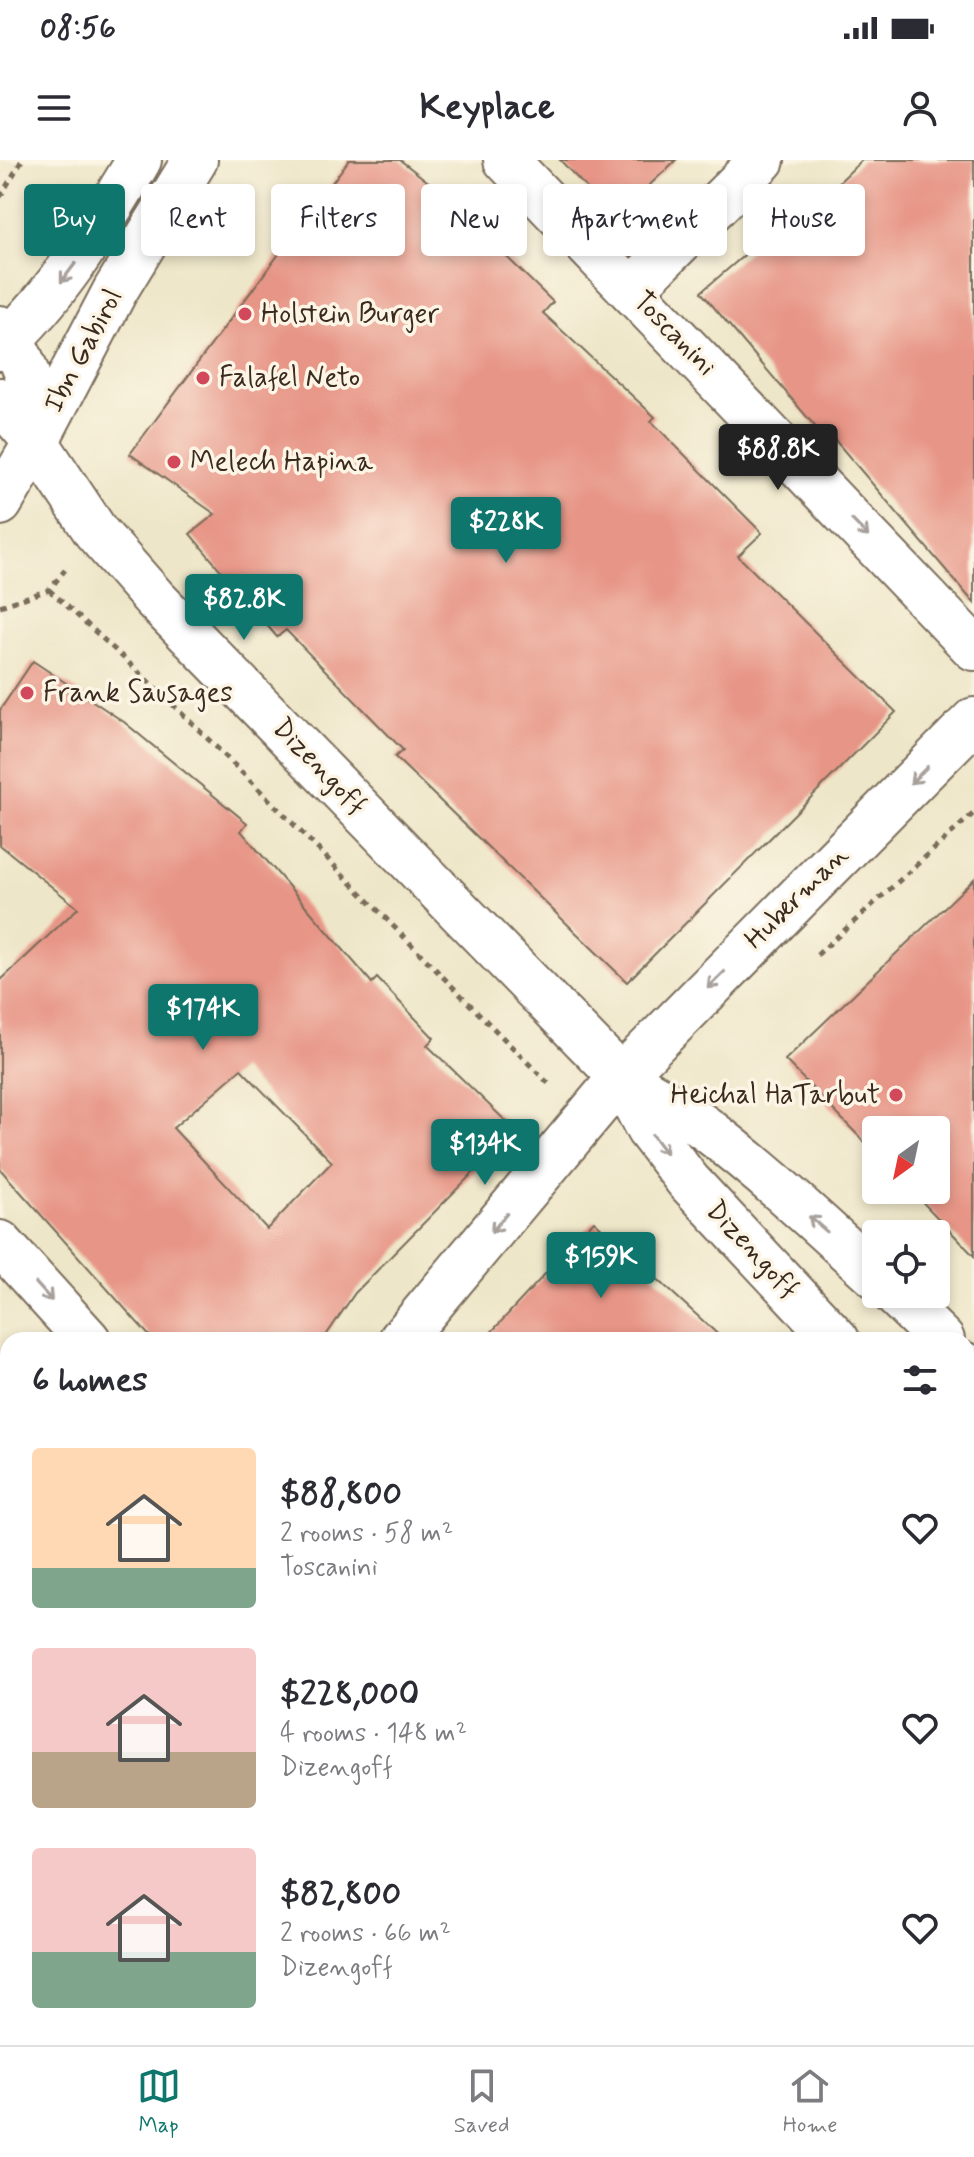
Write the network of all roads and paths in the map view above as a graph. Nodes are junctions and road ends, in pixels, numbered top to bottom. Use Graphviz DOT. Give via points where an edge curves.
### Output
graph roads {
  1 [pos="22,160"];
  2 [pos="139,160"];
  3 [pos="195,160"];
  4 [pos="506,160"];
  5 [pos="762,160"];
  6 [pos="0,197"];
  7 [pos="631,290"];
  8 [pos="3,338"];
  9 [pos="0,400"];
  10 [pos="36,442"];
  11 [pos="0,503"];
  12 [pos="49,590"];
  13 [pos="974,648"];
  14 [pos="974,720"];
  15 [pos="974,813"];
  16 [pos="810,961"];
  17 [pos="621,1077"];
  18 [pos="584,1119"];
  19 [pos="0,1243"];
  20 [pos="862,1264"];
  21 [pos="909,1308"];
  22 [pos="81,1332"];
  23 [pos="408,1332"];
  24 [pos="830,1332"];
  25 [pos="934,1332"];
  1 -- 6 [label="path"];
  2 -- 8 [label="street, Ibn Gabirol, one-way" via="52,295"];
  3 -- 10 [label="street, Ibn Gabirol" via="115,291"];
  4 -- 7 [label="street, Toscanini"];
  5 -- 7 [label="street"];
  7 -- 13 [label="street, Toscanini, one-way"];
  8 -- 10 [label="street" via="31,385"];
  9 -- 10 [label="street, Dizengoff"];
  10 -- 11 [label="street, Ibn Gabirol"];
  10 -- 17 [label="street, Dizengoff" via="96,532 154,598"];
  12 -- 18 [label="path" via="215,745"];
  14 -- 17 [label="street, Huberman, one-way"];
  15 -- 16 [label="path"];
  17 -- 18 [label="street, Huberman"];
  20 -- 17 [label="street, Dizengoff, one-way" via="707,1130"];
  17 -- 24 [label="street, Dizengoff, one-way" via="648,1129 688,1181"];
  18 -- 23 [label="street, Huberman, one-way"];
  19 -- 22 [label="street, one-way"];
  21 -- 25 [label="street"];
}
